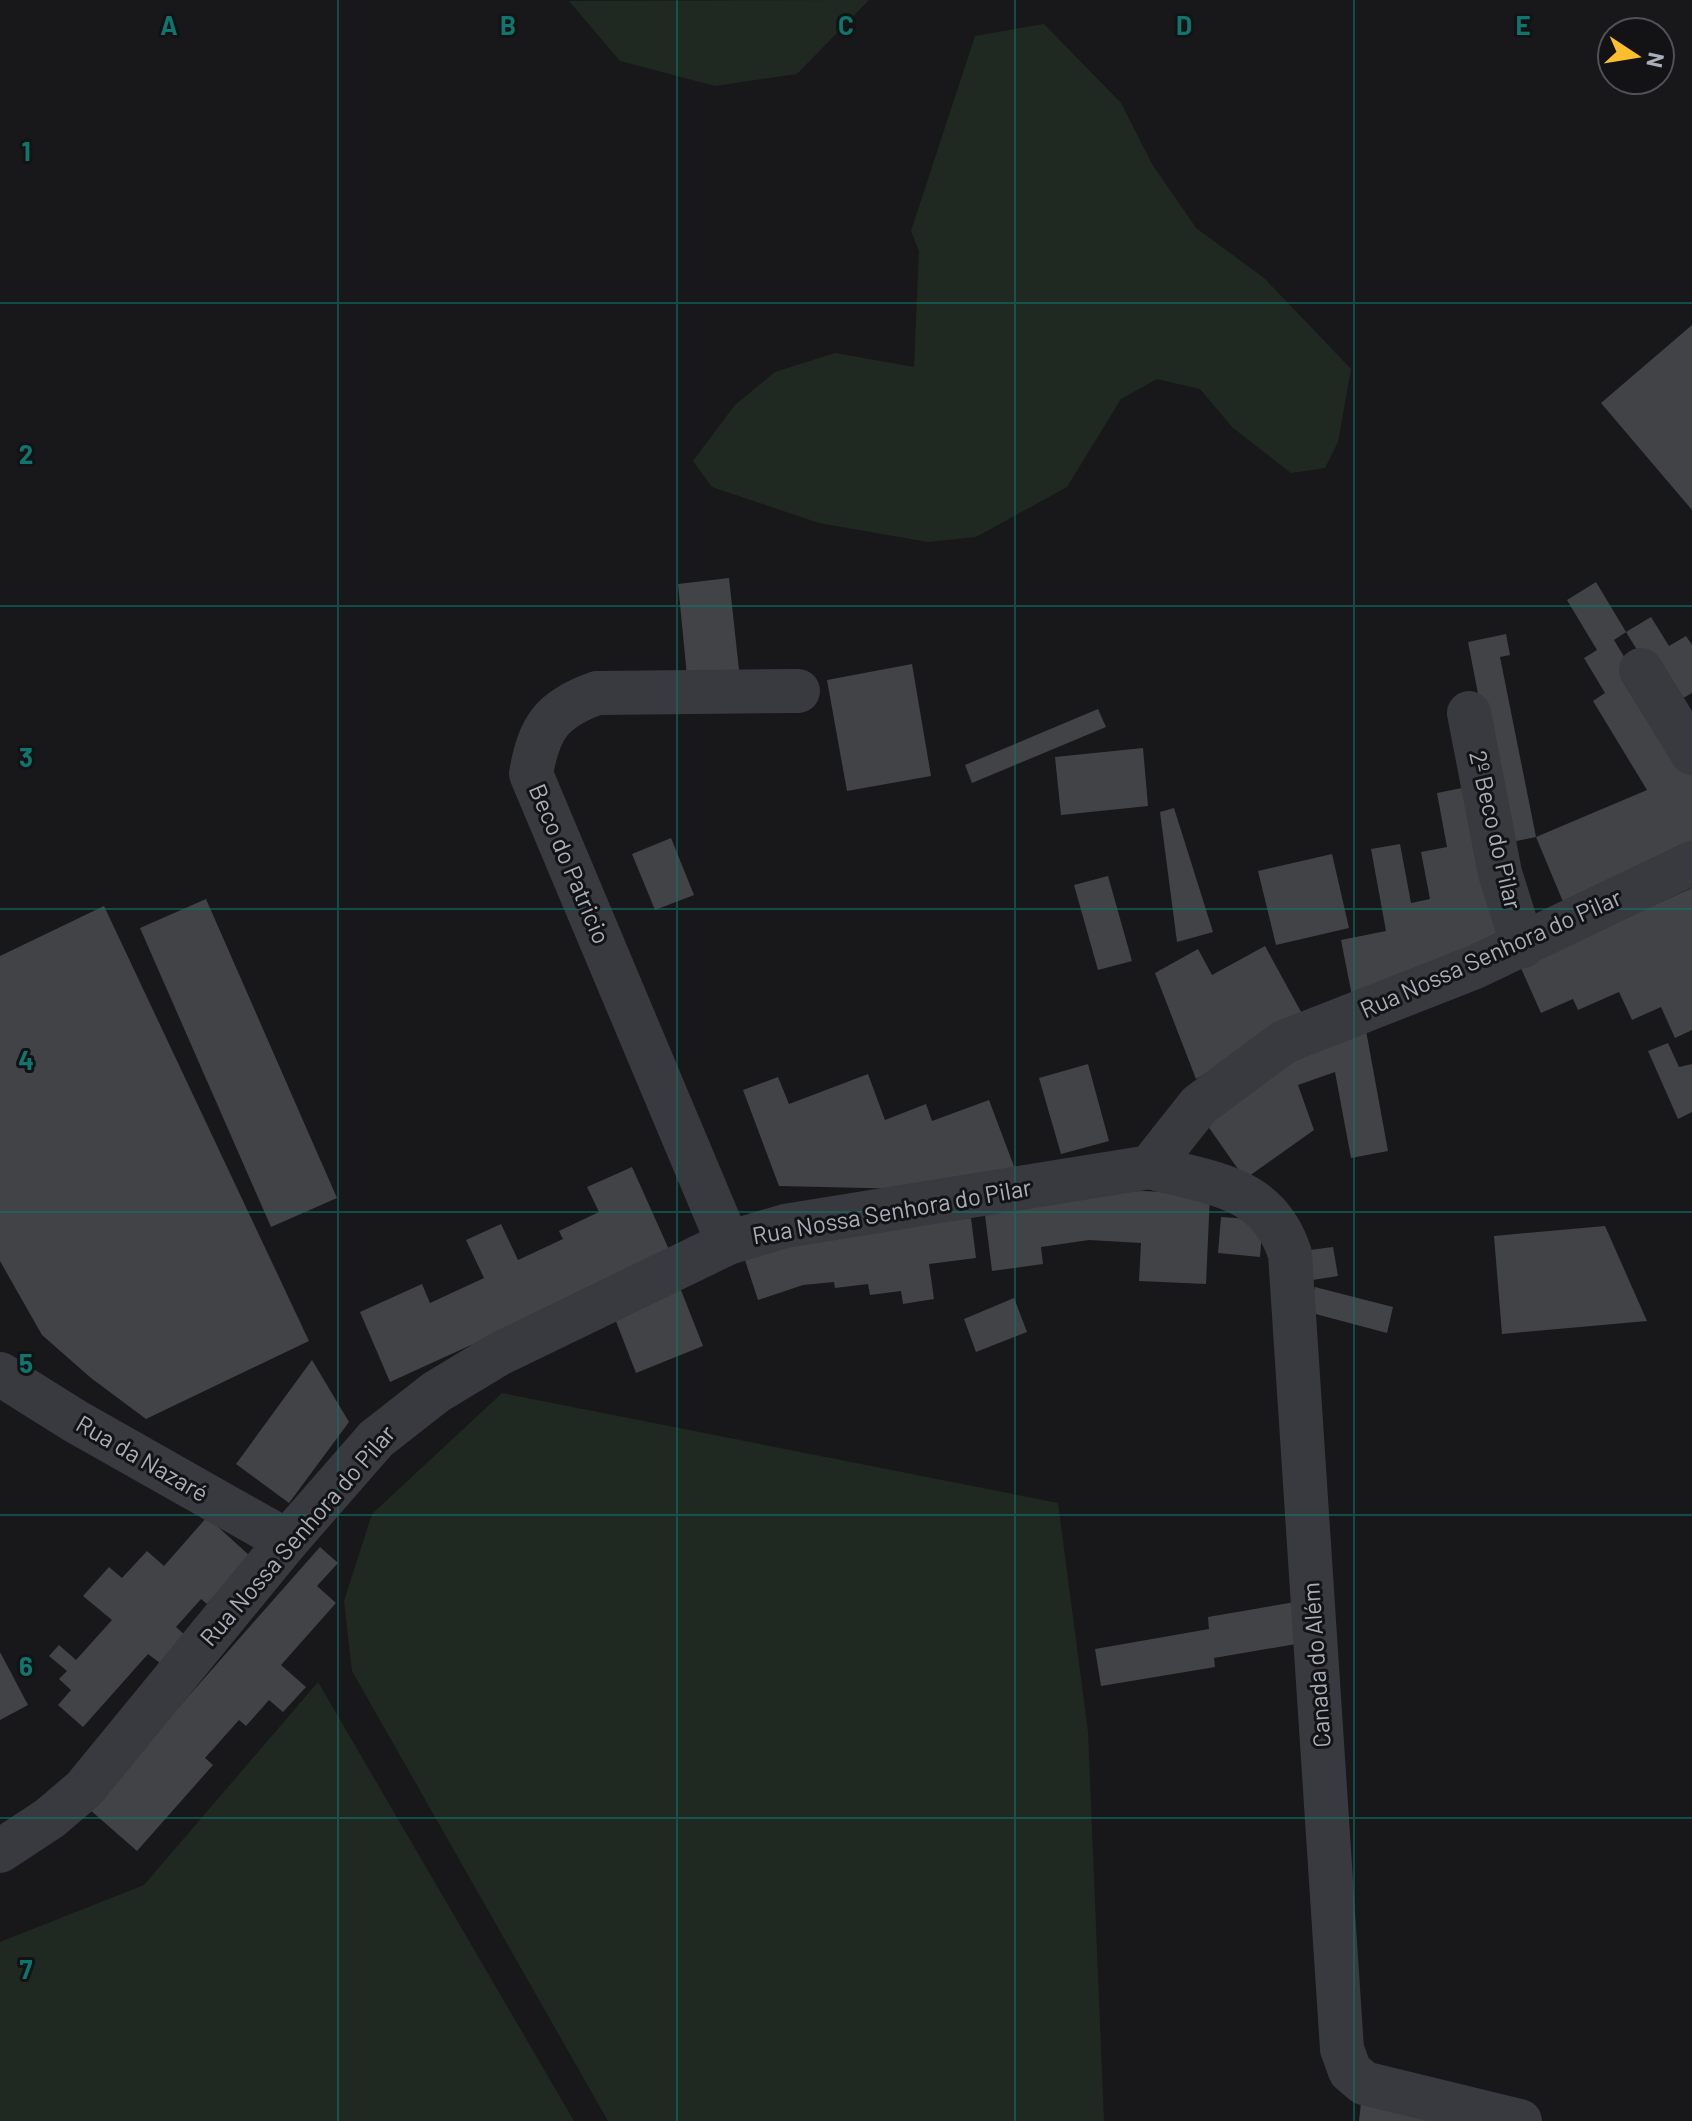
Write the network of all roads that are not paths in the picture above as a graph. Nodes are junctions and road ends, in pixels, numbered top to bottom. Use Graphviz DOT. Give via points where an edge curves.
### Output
graph roads {
  1 [pos="1641,670"];
  2 [pos="798,691"];
  3 [pos="1469,713"];
  4 [pos="1692,753"];
  5 [pos="1692,863"];
  6 [pos="1523,946"];
  7 [pos="1150,1167"];
  8 [pos="728,1243"];
  9 [pos="0,1374"];
  10 [pos="287,1541"];
  11 [pos="0,1851"];
  12 [pos="1520,2121"];
  1 -- 4 [label="street"];
  2 -- 8 [label="street, Beco do Patricio" via="597,693 572,702 552,718 536,743 531,774"];
  3 -- 6 [label="street, 2º Beco do Pilar" via="1500,873"];
  5 -- 6 [label="street, Rua Nossa Senhora do Pilar"];
  6 -- 7 [label="street, Rua Nossa Senhora do Pilar" via="1284,1042 1199,1105"];
  7 -- 8 [label="street, Rua Nossa Senhora do Pilar" via="785,1226"];
  7 -- 12 [label="street, Canada do Além" via="1241,1192 1257,1202 1284,1234 1290,1254 1342,2049 1350,2071 1364,2083"];
  8 -- 10 [label="street, Rua Nossa Senhora do Pilar" via="551,1328 436,1392 376,1439"];
  9 -- 10 [label="street, Rua da Nazaré"];
  10 -- 11 [label="street, Rua Nossa Senhora do Pilar" via="84,1789"];
}
